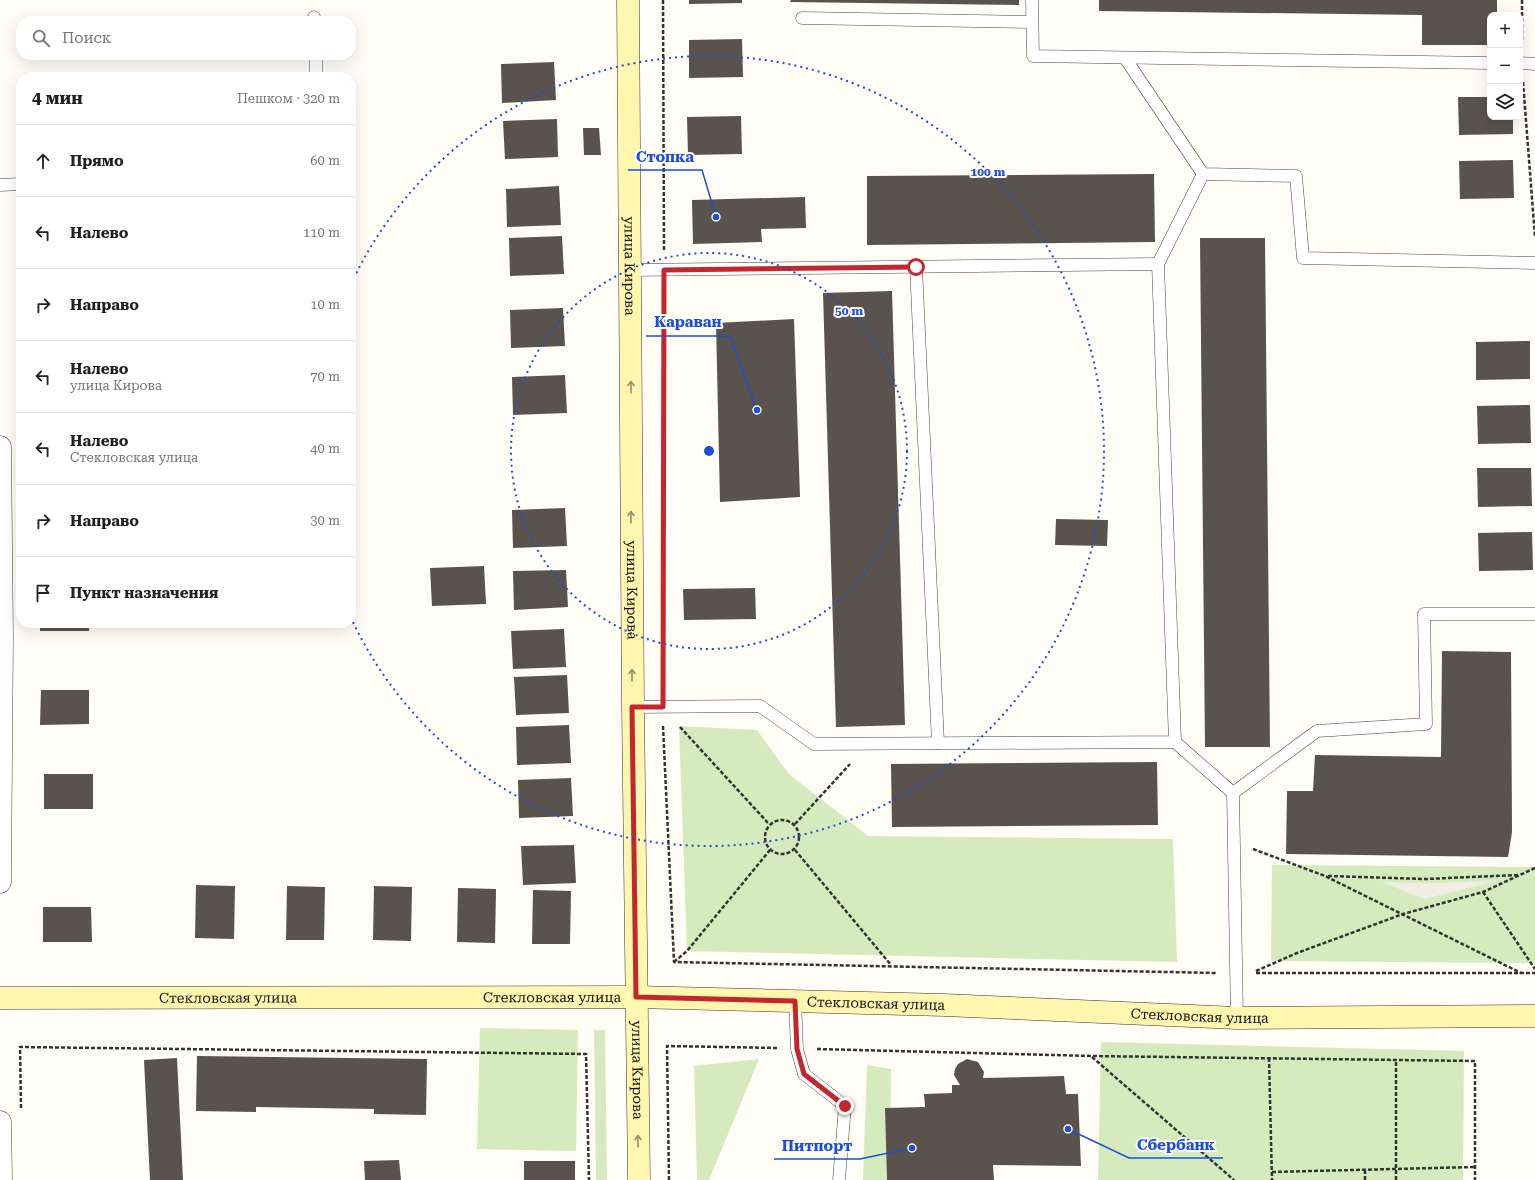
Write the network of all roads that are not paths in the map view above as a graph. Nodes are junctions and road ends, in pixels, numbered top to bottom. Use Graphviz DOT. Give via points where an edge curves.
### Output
graph roads {
  1 [pos="628,0"];
  2 [pos="1032,0"];
  3 [pos="802,18"];
  4 [pos="1032,22"];
  5 [pos="1126,58"];
  6 [pos="316,60"];
  7 [pos="1487,63"];
  8 [pos="1523,63"];
  9 [pos="1535,64"];
  10 [pos="316,72"];
  11 [pos="1203,174"];
  12 [pos="16,184"];
  13 [pos="0,185"];
  14 [pos="1535,263"];
  15 [pos="1158,264"];
  16 [pos="916,267"];
  17 [pos="630,270"];
  18 [pos="0,446"];
  19 [pos="1535,614"];
  20 [pos="1,636"];
  21 [pos="632,707"];
  22 [pos="1175,742"];
  23 [pos="938,743"];
  24 [pos="1233,793"];
  25 [pos="0,882"];
  26 [pos="636,997"];
  27 [pos="0,998"];
  28 [pos="795,1001"];
  29 [pos="1535,1016"];
  30 [pos="1238,1018"];
  31 [pos="0,1122"];
  32 [pos="2,1180"];
  33 [pos="639,1180"];
  34 [pos="839,1180"];
  1 -- 17 [label="street, улица Кирова"];
  2 -- 4 [label="lane"];
  3 -- 4 [label="lane"];
  4 -- 5 [label="lane" via="1034,56"];
  5 -- 7 [label="lane"];
  5 -- 11 [label="lane"];
  6 -- 10 [label="lane"];
  8 -- 9 [label="lane"];
  11 -- 14 [label="lane" via="1296,176 1303,258"];
  11 -- 15 [label="lane"];
  12 -- 13 [label="lane"];
  15 -- 16 [label="lane"];
  15 -- 22 [label="lane"];
  16 -- 17 [label="lane"];
  16 -- 23 [label="lane"];
  21 -- 17 [label="street, улица Кирова, one-way"];
  18 -- 20 [label="street"];
  19 -- 24 [label="lane" via="1424,614 1426,724 1317,731"];
  20 -- 25 [label="street"];
  21 -- 23 [label="lane" via="760,706 814,744"];
  21 -- 26 [label="street, улица Кирова"];
  22 -- 23 [label="lane"];
  22 -- 24 [label="lane"];
  24 -- 30 [label="lane"];
  26 -- 27 [label="street, Стекловская улица"];
  26 -- 28 [label="street, Стекловская улица"];
  33 -- 26 [label="street, улица Кирова, one-way"];
  28 -- 30 [label="street, Стекловская улица"];
  28 -- 34 [label="lane" via="797,1049 804,1074 845,1106"];
  29 -- 30 [label="street, Стекловская улица"];
  31 -- 32 [label="street"];
}
